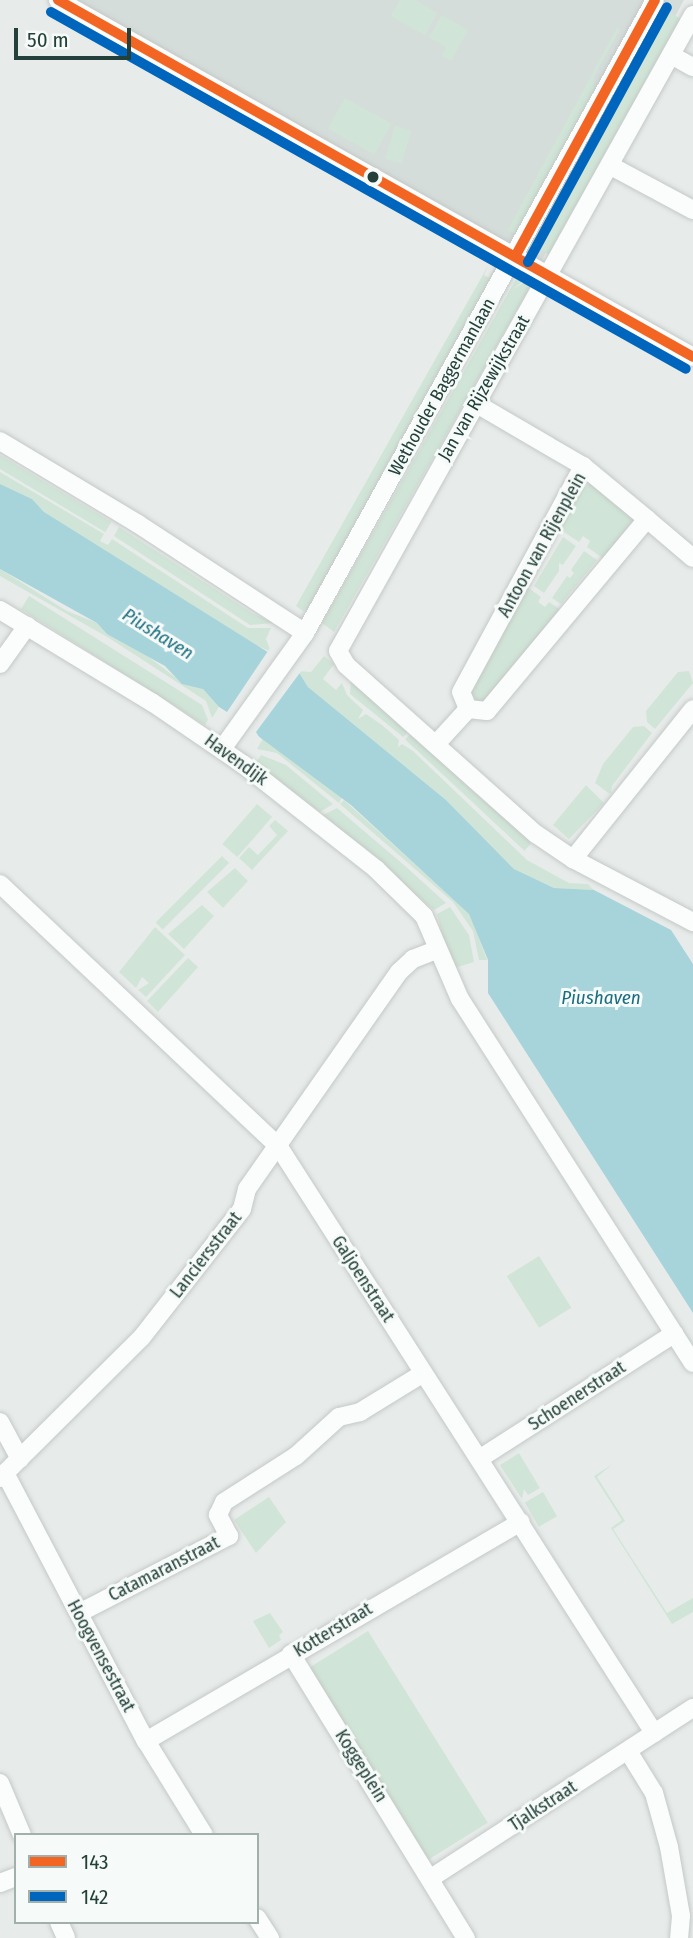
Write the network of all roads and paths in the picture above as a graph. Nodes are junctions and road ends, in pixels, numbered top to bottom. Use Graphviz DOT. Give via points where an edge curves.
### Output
graph roads {
  1 [pos="58,0"];
  2 [pos="655,0"];
  3 [pos="693,15"];
  4 [pos="671,55"];
  5 [pos="693,67"];
  6 [pos="611,166"];
  7 [pos="693,210"];
  8 [pos="516,255"];
  9 [pos="549,276"];
  10 [pos="693,357"];
  11 [pos="475,403"];
  12 [pos="0,441"];
  13 [pos="583,466"];
  14 [pos="647,520"];
  15 [pos="693,558"];
  16 [pos="0,610"];
  17 [pos="27,626"];
  18 [pos="305,633"];
  19 [pos="0,664"];
  20 [pos="468,709"];
  21 [pos="693,709"];
  22 [pos="437,743"];
  23 [pos="222,749"];
  24 [pos="573,859"];
  25 [pos="0,884"];
  26 [pos="693,922"];
  27 [pos="437,950"];
  28 [pos="279,1147"];
  29 [pos="674,1334"];
  30 [pos="693,1363"];
  31 [pos="422,1374"];
  32 [pos="0,1422"];
  33 [pos="20,1459"];
  34 [pos="479,1459"];
  35 [pos="3,1476"];
  36 [pos="521,1522"];
  37 [pos="79,1613"];
  38 [pos="291,1654"];
  39 [pos="693,1708"];
  40 [pos="654,1733"];
  41 [pos="146,1741"];
  42 [pos="628,1751"];
  43 [pos="0,1783"];
  44 [pos="21,1833"];
  45 [pos="203,1833"];
  46 [pos="431,1878"];
  47 [pos="259,1921"];
  48 [pos="270,1938"];
  49 [pos="467,1938"];
  50 [pos="680,1938"];
  1 -- 8 [label="street"];
  2 -- 8 [label="street, Wethouder Baggermanlaan"];
  3 -- 4 [label="street, Jan van Rijzewijkstraat"];
  4 -- 5 [label="street"];
  4 -- 6 [label="street, Jan van Rijzewijkstraat"];
  6 -- 7 [label="street"];
  6 -- 9 [label="street, Jan van Rijzewijkstraat"];
  8 -- 9 [label="street"];
  8 -- 18 [label="street, Wethouder Baggermanlaan"];
  9 -- 10 [label="street"];
  9 -- 11 [label="street, Jan van Rijzewijkstraat"];
  11 -- 13 [label="street"];
  11 -- 22 [label="street, Jan van Rijzewijkstraat" via="338,651 346,665"];
  12 -- 18 [label="street"];
  13 -- 14 [label="street, Antoon van Rijenplein"];
  13 -- 20 [label="street, Antoon van Rijenplein" via="461,692"];
  14 -- 15 [label="street, Antoon van Rijenplein"];
  14 -- 20 [label="street" via="487,711"];
  16 -- 17 [label="street, Havendijk"];
  17 -- 19 [label="street"];
  17 -- 23 [label="street, Havendijk"];
  18 -- 23 [label="street, Wethouder Baggermanlaan"];
  20 -- 22 [label="street"];
  21 -- 24 [label="street"];
  22 -- 24 [label="street" via="536,834"];
  23 -- 27 [label="street, Havendijk" via="376,869 424,916"];
  24 -- 26 [label="street"];
  25 -- 28 [label="street, Galjoenstraat"];
  27 -- 28 [label="street, Lanciersstraat" via="414,959 399,972"];
  27 -- 29 [label="street" via="460,999"];
  28 -- 31 [label="street, Galjoenstraat"];
  28 -- 33 [label="street, Lanciersstraat" via="247,1189 242,1209 142,1337"];
  29 -- 30 [label="street"];
  29 -- 34 [label="street, Schoenerstraat"];
  31 -- 34 [label="street, Galjoenstraat"];
  31 -- 37 [label="street, Catamaranstraat" via="360,1412 338,1417 296,1456 224,1503 218,1515 229,1536"];
  32 -- 33 [label="street"];
  33 -- 35 [label="street, Lanciersstraat"];
  34 -- 36 [label="street, Galjoenstraat"];
  35 -- 37 [label="street, Hoogvensestraat"];
  36 -- 38 [label="street, Kotterstraat"];
  36 -- 40 [label="street, Galjoenstraat"];
  37 -- 41 [label="street, Hoogvensestraat"];
  38 -- 41 [label="street, Kotterstraat"];
  38 -- 46 [label="street, Koggeplein"];
  39 -- 40 [label="street, Tjalkstraat"];
  40 -- 42 [label="street, Tjalkstraat"];
  41 -- 45 [label="street, Hoogvensestraat"];
  42 -- 46 [label="street, Tjalkstraat"];
  42 -- 50 [label="street" via="654,1793 669,1847 681,1916"];
  43 -- 44 [label="street"];
  46 -- 49 [label="street, Koggeplein"];
  47 -- 48 [label="street"];
}
